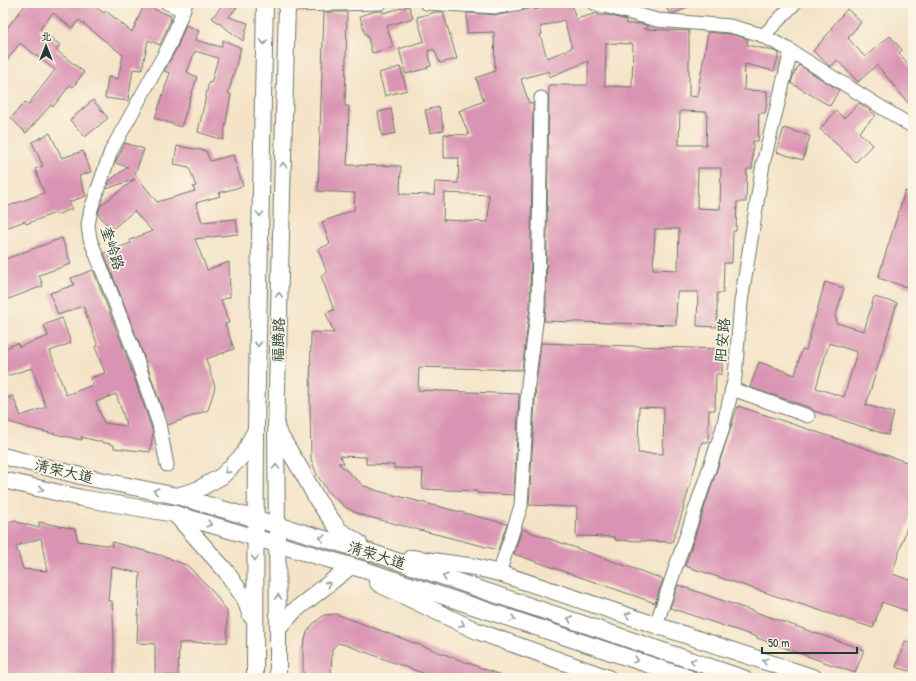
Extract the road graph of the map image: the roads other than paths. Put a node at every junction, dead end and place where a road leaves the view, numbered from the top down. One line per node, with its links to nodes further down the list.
1 (167, 3): 9 (street)
2 (265, 3): 16 (main road, 福腾路, one-way to 16)
3 (380, 3): 8 (street)
4 (426, 3): 5 (street)
5 (520, 3)
6 (594, 3): 10 (street)
7 (795, 3): 10 (street)
8 (287, 4): 17 (main road, 福腾路, one-way to 8)
9 (184, 6): 19 (street, 奎岭路)
10 (763, 36): 11 (street)
11 (791, 51): 13 (street); 14 (street, 阳安路)
12 (541, 98): 30 (street)
13 (913, 127)
14 (732, 389): 15 (street); 31 (street, 阳安路)
15 (808, 416)
16 (256, 428): 21 (main road, one-way to 21); 23 (main road, 福腾路)
17 (276, 429): 24 (main road, 福腾路, one-way to 17); 27 (main road)
18 (3, 456): 21 (main road, 清荣大道, one-way to 18)
19 (167, 465)
20 (3, 480): 22 (main road, 清荣大道, one-way to 22)
21 (177, 496): 23 (main road, 清荣大道)
22 (175, 514): 25 (main road, 清荣大道, one-way to 25); 32 (main road)
23 (256, 519): 24 (main road, 清荣大道); 25 (main road, 福腾路)
24 (277, 525): 26 (main road, 福腾路); 27 (main road, 清荣大道, one-way to 24)
25 (255, 538): 26 (main road, 清荣大道); 32 (main road, 福腾路, one-way to 32)
26 (277, 545): 28 (main road, 清荣大道); 33 (main road, 福腾路, one-way to 26)
27 (373, 553): 30 (main road); 38 (main road, 清荣大道, one-way to 27)
28 (351, 566): 29 (main road, 清荣大道); 33 (main road, one-way to 28)
29 (368, 571): 36 (main road, one-way to 36); 37 (main road, 清荣大道, one-way to 37)
30 (499, 573): 31 (main road, one-way to 30)
31 (656, 625): 39 (main road, one-way to 31)
32 (255, 627): 34 (main road, 福腾路)
33 (278, 629): 35 (main road, 福腾路)
34 (255, 678)
35 (278, 678)
36 (608, 678)
37 (689, 678)
38 (743, 678)
39 (815, 678)

